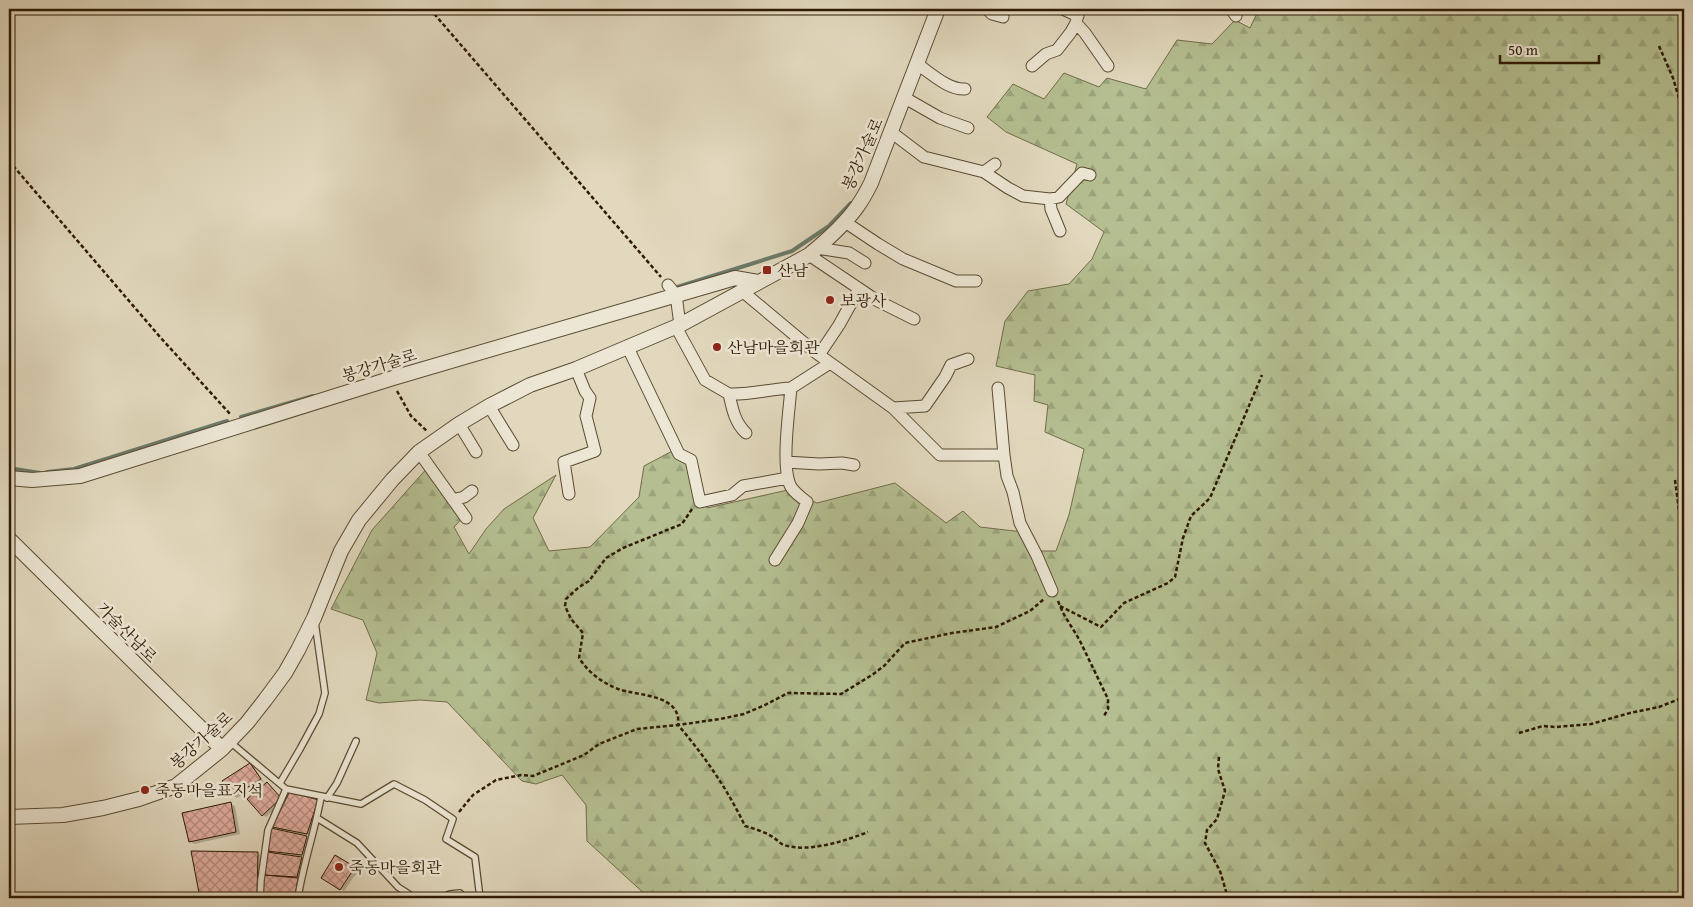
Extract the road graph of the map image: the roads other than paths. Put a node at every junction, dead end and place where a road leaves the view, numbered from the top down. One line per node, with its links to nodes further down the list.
1 (938, 9): 6 (street, 봉강가술로)
2 (987, 9): 4 (street)
3 (1063, 9): 5 (street)
4 (1003, 16)
5 (1078, 16): 7 (street); 8 (street)
6 (917, 64): 9 (street); 10 (street, 봉강가술로)
7 (1032, 66)
8 (1108, 66)
9 (965, 88)
10 (904, 98): 11 (street); 12 (street, 봉강가술로)
11 (968, 128)
12 (891, 132): 14 (street); 17 (street, 봉강가술로)
13 (995, 164): 14 (street)
14 (984, 172): 16 (street)
15 (1090, 175): 16 (street)
16 (1050, 199): 18 (street)
17 (845, 222): 19 (street, 봉강가술로); 21 (street)
18 (1060, 231)
19 (813, 252): 20 (street); 22 (street, 봉강가술로); 23 (street)
20 (865, 263)
21 (976, 281)
22 (758, 282): 24 (street, 봉강가술로); 25 (street, 봉강가술로)
23 (859, 289): 26 (street); 29 (street)
24 (672, 290): 27 (street); 46 (street, 봉강가술로)
25 (742, 291): 27 (street, 봉강가술로); 29 (street)
26 (914, 319)
27 (678, 326): 28 (street, 봉강가술로); 35 (street)
28 (628, 348): 32 (street, 봉강가술로); 47 (street)
29 (819, 355): 31 (street)
30 (968, 359): 37 (street)
31 (830, 363): 33 (street); 37 (street)
32 (576, 369): 36 (street, 봉강가술로); 49 (street)
33 (791, 388): 35 (street); 44 (street)
34 (998, 388): 43 (street)
35 (729, 394): 39 (street)
36 (489, 406): 38 (street, 봉강가술로); 40 (street)
37 (893, 408): 43 (street)
38 (459, 424): 41 (street, 봉강가술로); 42 (street)
39 (746, 432)
40 (513, 446)
41 (419, 452): 50 (street); 55 (street, 봉강가술로)
42 (476, 452)
43 (1004, 455): 54 (street)
44 (786, 462): 45 (street); 47 (street)
45 (854, 465)
46 (9, 478)
47 (788, 480): 53 (street)
48 (472, 491): 50 (street)
49 (569, 494)
50 (453, 500): 51 (street)
51 (466, 518)
52 (9, 539): 57 (street, 가술산남로)
53 (775, 560)
54 (1052, 591)
55 (314, 618): 57 (street, 봉강가술로); 58 (lane)
56 (356, 741): 60 (lane)
57 (225, 745): 58 (lane); 61 (street, 봉강가술로)
58 (280, 783): 59 (lane)
59 (286, 789): 60 (lane); 63 (lane)
60 (324, 797): 62 (lane); 68 (lane)
61 (9, 817)
62 (317, 818): 64 (lane); 65 (lane)
63 (260, 898)
64 (298, 898)
65 (415, 898)
66 (441, 898): 67 (lane)
67 (465, 898)
68 (480, 898)

